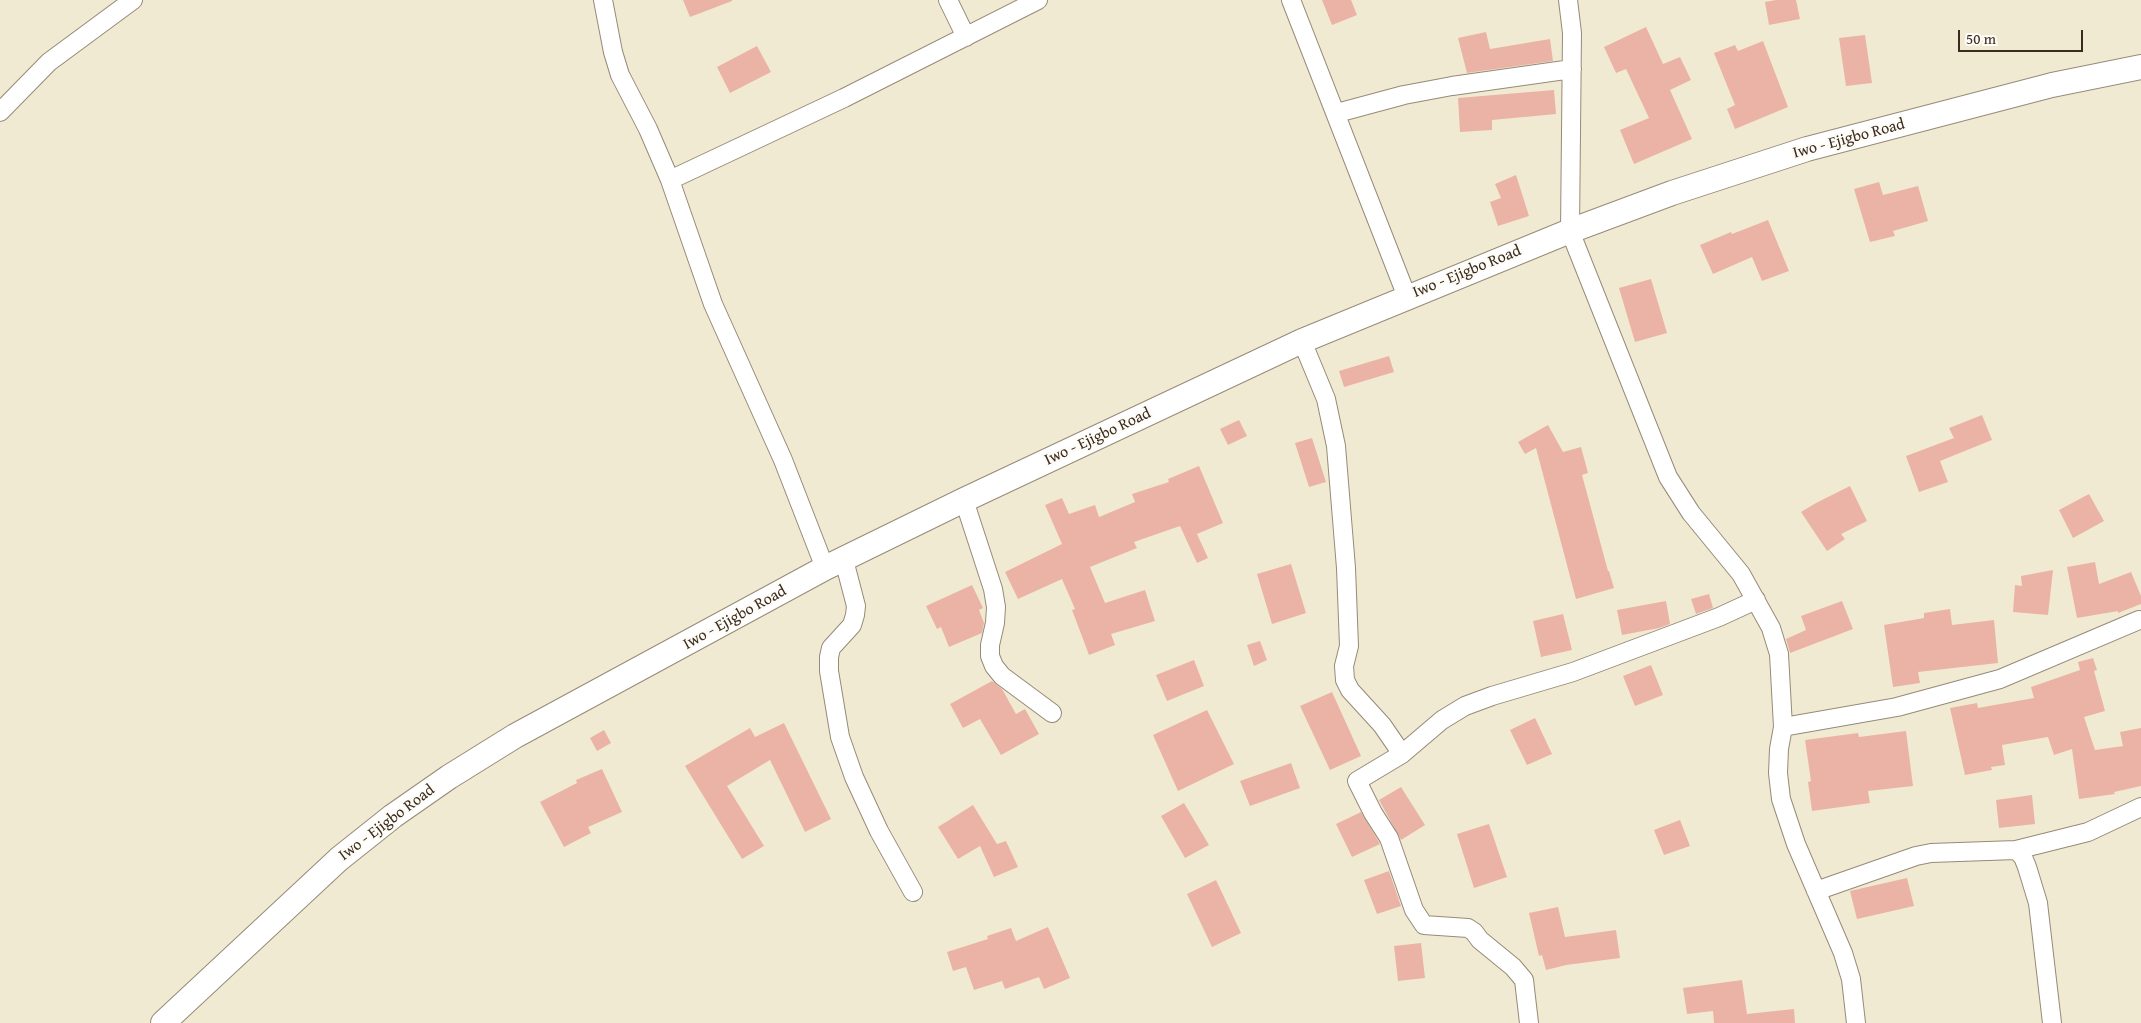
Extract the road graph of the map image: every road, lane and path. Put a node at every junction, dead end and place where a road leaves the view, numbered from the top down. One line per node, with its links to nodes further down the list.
1 (133, 0): 10 (street)
2 (948, 0): 7 (street)
3 (1038, 0): 7 (street)
4 (1291, 0): 11 (street)
5 (1568, 0): 9 (street)
6 (605, 1): 12 (street)
7 (966, 38): 12 (street)
8 (2141, 67): 13 (main road, Iwo - Ejigbo Road)
9 (1572, 69): 11 (street); 13 (street)
10 (0, 112)
11 (1337, 112): 14 (street)
12 (670, 180): 17 (street)
13 (1570, 231): 14 (main road, Iwo - Ejigbo Road); 18 (street)
14 (1407, 297): 15 (main road, Iwo - Ejigbo Road)
15 (1302, 341): 16 (main road, Iwo - Ejigbo Road); 22 (street)
16 (964, 500): 17 (main road, Iwo - Ejigbo Road); 20 (street)
17 (834, 564): 26 (street); 27 (main road, Iwo - Ejigbo Road)
18 (1756, 600): 21 (street); 22 (street)
19 (2139, 620): 21 (street)
20 (1052, 713)
21 (1783, 728): 25 (street)
22 (1402, 754): 28 (street)
23 (2141, 807): 24 (street)
24 (2016, 850): 25 (street); 30 (street)
25 (1816, 891): 29 (street)
26 (913, 892)
27 (163, 1023)
28 (1529, 1023)
29 (1856, 1023)
30 (2052, 1023)

